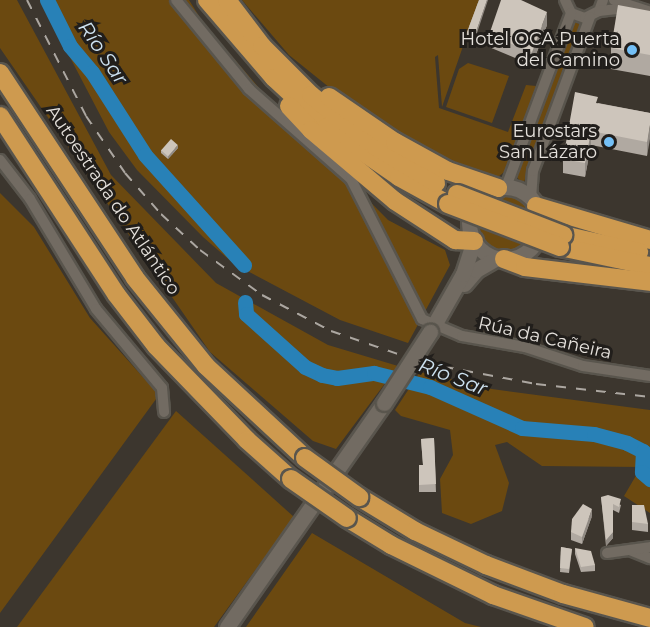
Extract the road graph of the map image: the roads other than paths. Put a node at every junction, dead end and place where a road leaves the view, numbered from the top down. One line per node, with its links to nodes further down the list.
1 (176, 0): 26 (street)
2 (207, 0): 12 (highway)
3 (227, 0): 10 (highway)
4 (565, 0): 9 (street)
5 (614, 0): 6 (street)
6 (631, 8): 7 (street); 8 (street)
7 (597, 9): 9 (street); 17 (street)
8 (650, 12)
9 (571, 13): 15 (street)
10 (262, 46): 15 (highway); 16 (highway)
11 (0, 73): 33 (highway, Autoestrada do Atlántico, bridge)
12 (274, 78): 16 (highway); 19 (highway)
13 (0, 116): 35 (highway, bridge)
14 (0, 160): 28 (street)
15 (502, 187): 17 (street); 19 (street)
16 (453, 199): 20 (highway, bridge)
17 (534, 203): 18 (highway); 22 (street)
18 (650, 240)
19 (474, 241): 22 (street); 25 (street)
20 (562, 241): 21 (highway); 23 (highway)
21 (650, 254)
22 (500, 259): 24 (highway); 25 (street)
23 (650, 266)
24 (650, 282)
25 (450, 300): 26 (street)
26 (432, 329): 27 (street, Rúa da Cañeira); 34 (street, bridge)
27 (650, 376)
28 (164, 412)
29 (650, 546): 30 (street)
30 (630, 550): 31 (street); 32 (street)
31 (607, 553)
32 (650, 558)
33 (649, 618)
34 (227, 627)
35 (585, 627)

